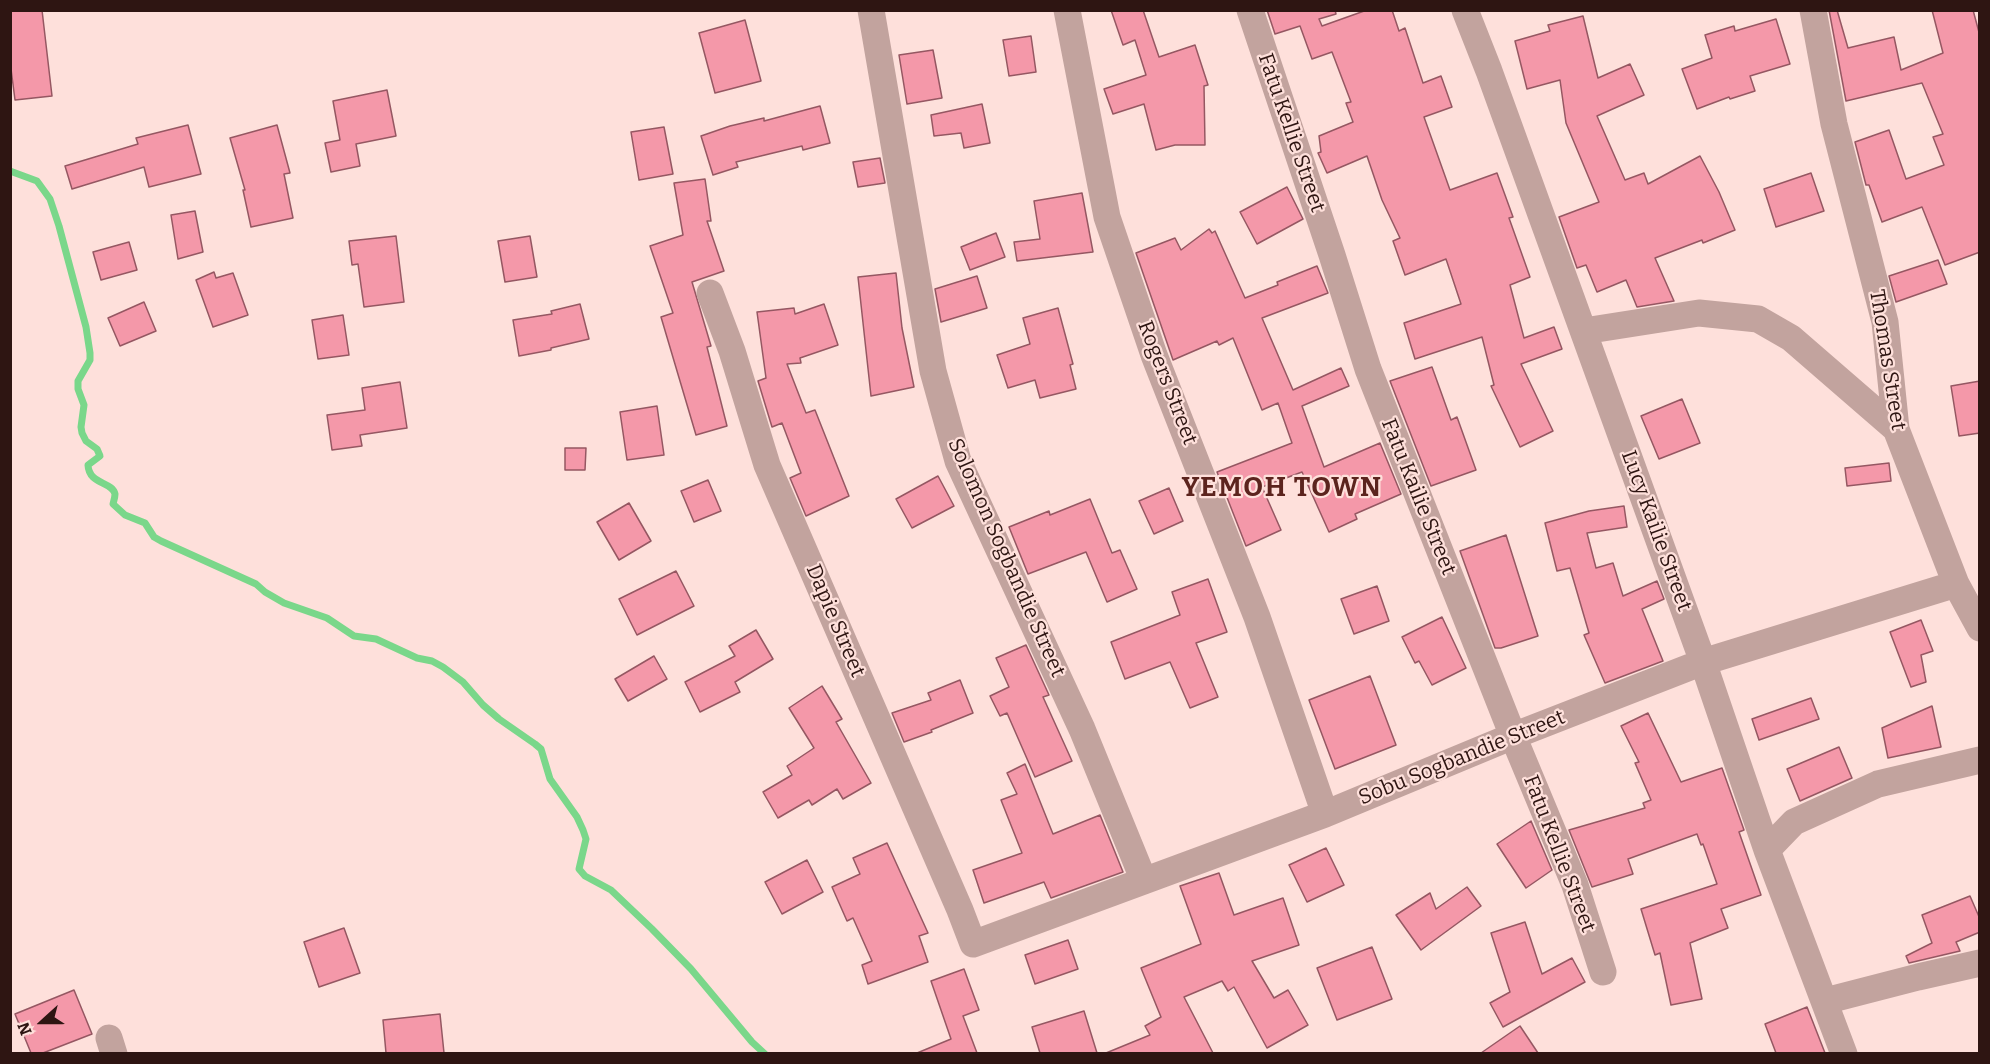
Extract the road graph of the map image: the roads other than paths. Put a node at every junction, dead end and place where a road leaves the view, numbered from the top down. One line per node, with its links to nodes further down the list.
1 (871, 10): 17 (street, Solomon Sogbandie Street)
2 (1067, 10): 15 (street, Rogers Street)
3 (1250, 10): 6 (street, Fatu Kellie Street)
4 (1465, 10): 8 (street, Lucy Kailie Street)
5 (1813, 10): 9 (street, Thomas Street)
6 (1332, 255): 13 (street, Fatu Kailie Street)
7 (710, 293): 18 (street, Dapie Street)
8 (1584, 331): 9 (street); 12 (street, Lucy Kailie Street)
9 (1896, 429): 10 (street, Thomas Street)
10 (1956, 584): 11 (street, Thomas Street); 12 (street, Sobu Sogbandie Street)
11 (1980, 628)
12 (1703, 662): 13 (street, Sobu Sogbandie Street); 16 (street, Lucy Kailie Street)
13 (1513, 736): 15 (street, Sobu Sogbandie Street); 20 (street, Fatu Kellie Street)
14 (1980, 760): 16 (street)
15 (1325, 813): 17 (street, Sobu Sogbandie Street)
16 (1767, 850): 21 (street, Lucy Kailie Street)
17 (1144, 881): 18 (street, Sobu Sogbandie Street)
18 (973, 944)
19 (1980, 963): 21 (street)
20 (1603, 972)
21 (1825, 1001): 22 (street, Lucy Kailie Street)
22 (1844, 1053)

